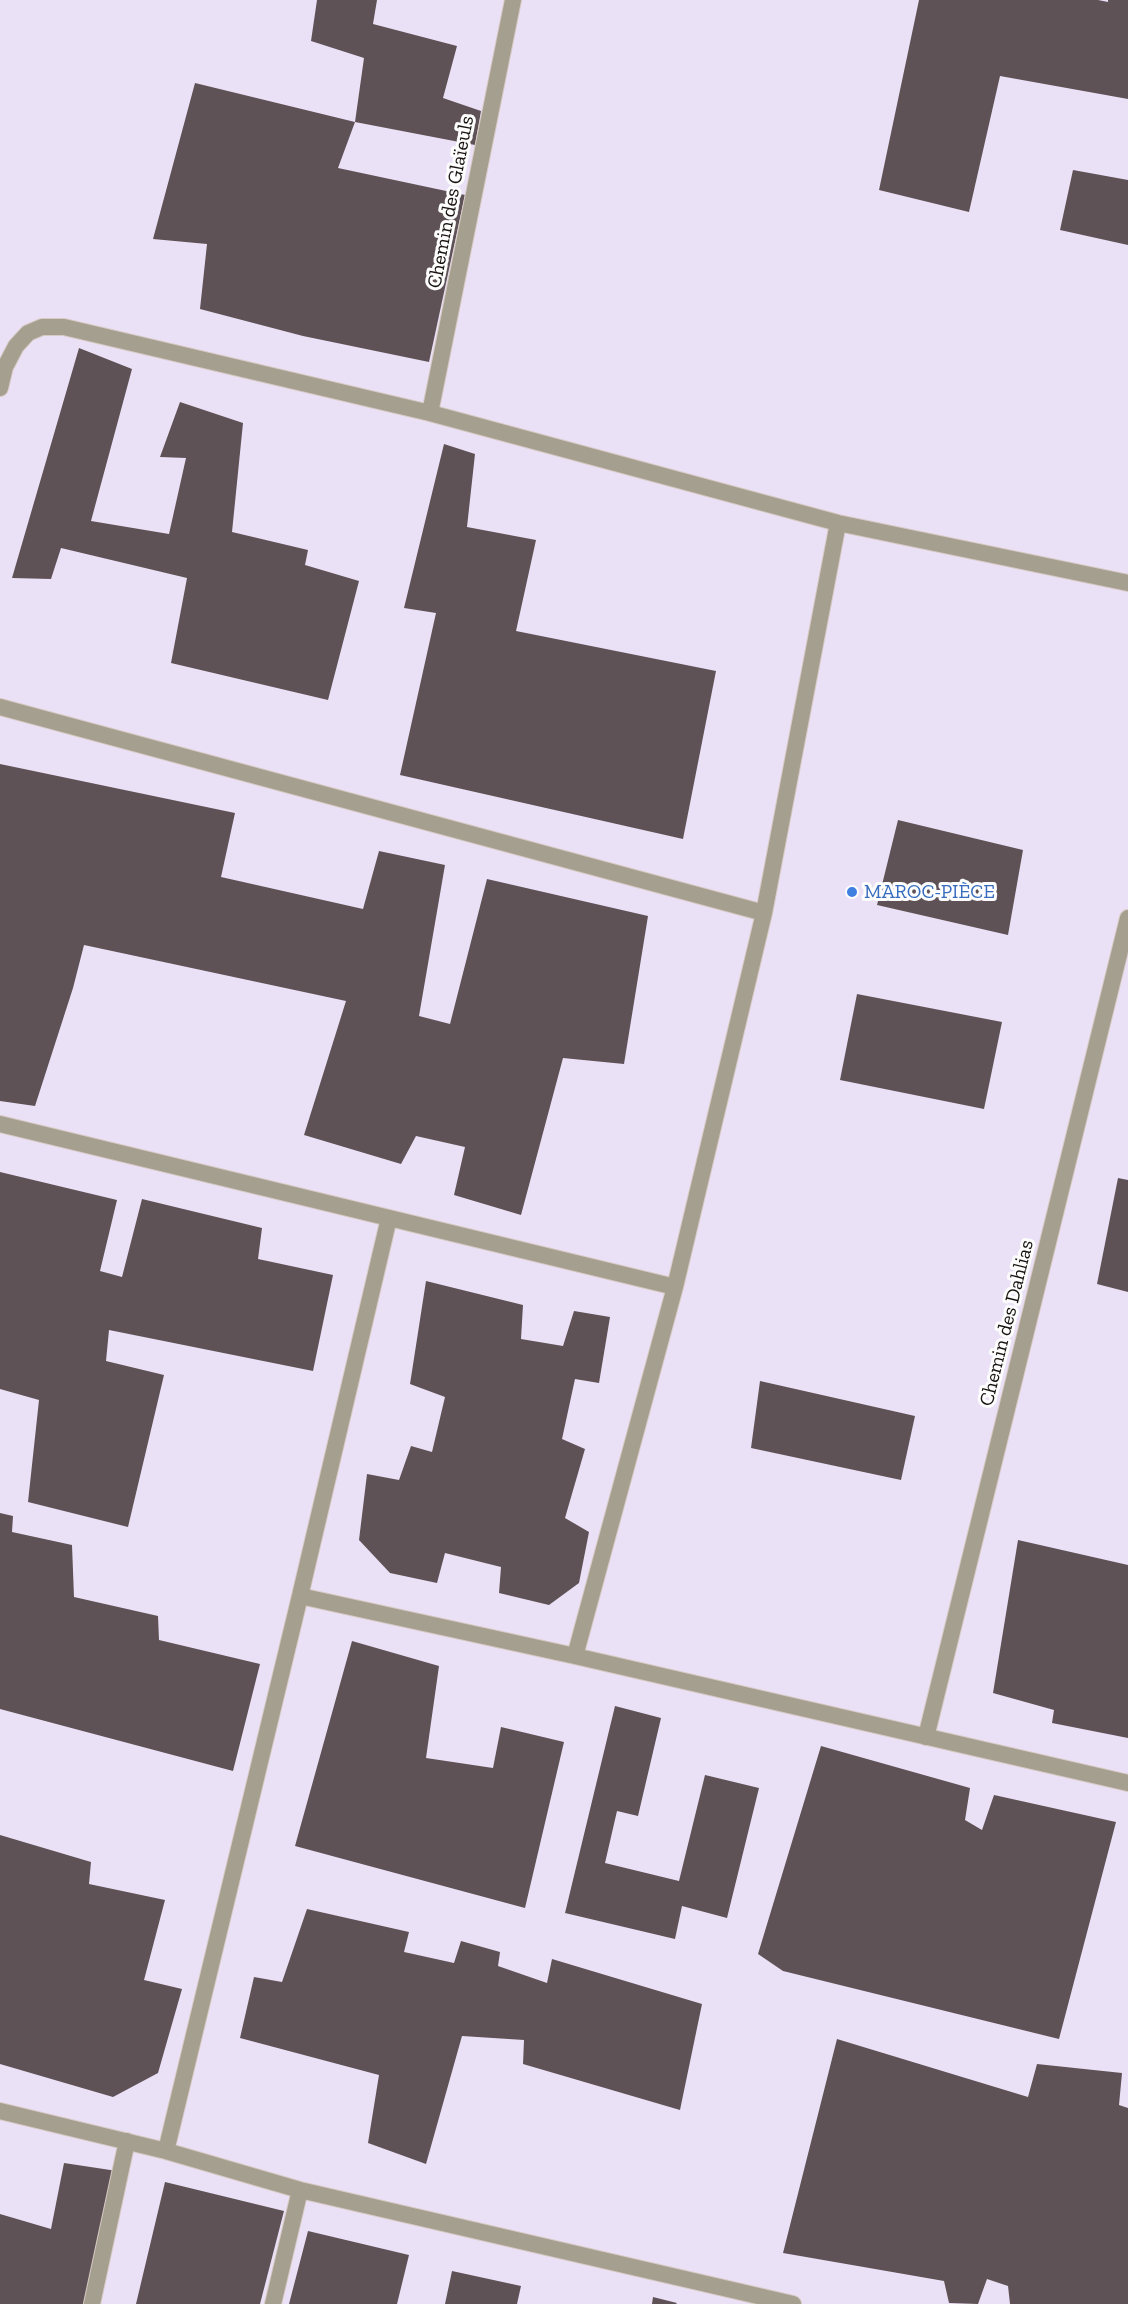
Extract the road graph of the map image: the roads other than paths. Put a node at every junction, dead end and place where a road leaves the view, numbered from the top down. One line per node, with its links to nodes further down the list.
1 (513, 0): 3 (lane, Chemin des Glaïeuls)
2 (0, 388): 3 (lane)
3 (430, 413): 4 (lane)
4 (838, 524): 5 (lane); 7 (lane)
5 (1128, 583)
6 (0, 707): 7 (lane)
7 (764, 913): 11 (lane)
8 (1128, 918): 14 (lane, Chemin des Dahlias)
9 (0, 1124): 10 (lane)
10 (389, 1218): 11 (lane); 12 (lane)
11 (675, 1287): 13 (lane)
12 (300, 1596): 13 (lane); 18 (lane)
13 (575, 1656): 14 (lane)
14 (926, 1737): 15 (lane)
15 (1128, 1783)
16 (0, 2111): 17 (lane)
17 (127, 2141): 18 (lane); 20 (lane)
18 (166, 2151): 19 (lane)
19 (300, 2190): 21 (lane); 22 (lane)
20 (92, 2304)
21 (273, 2304)
22 (793, 2304)

